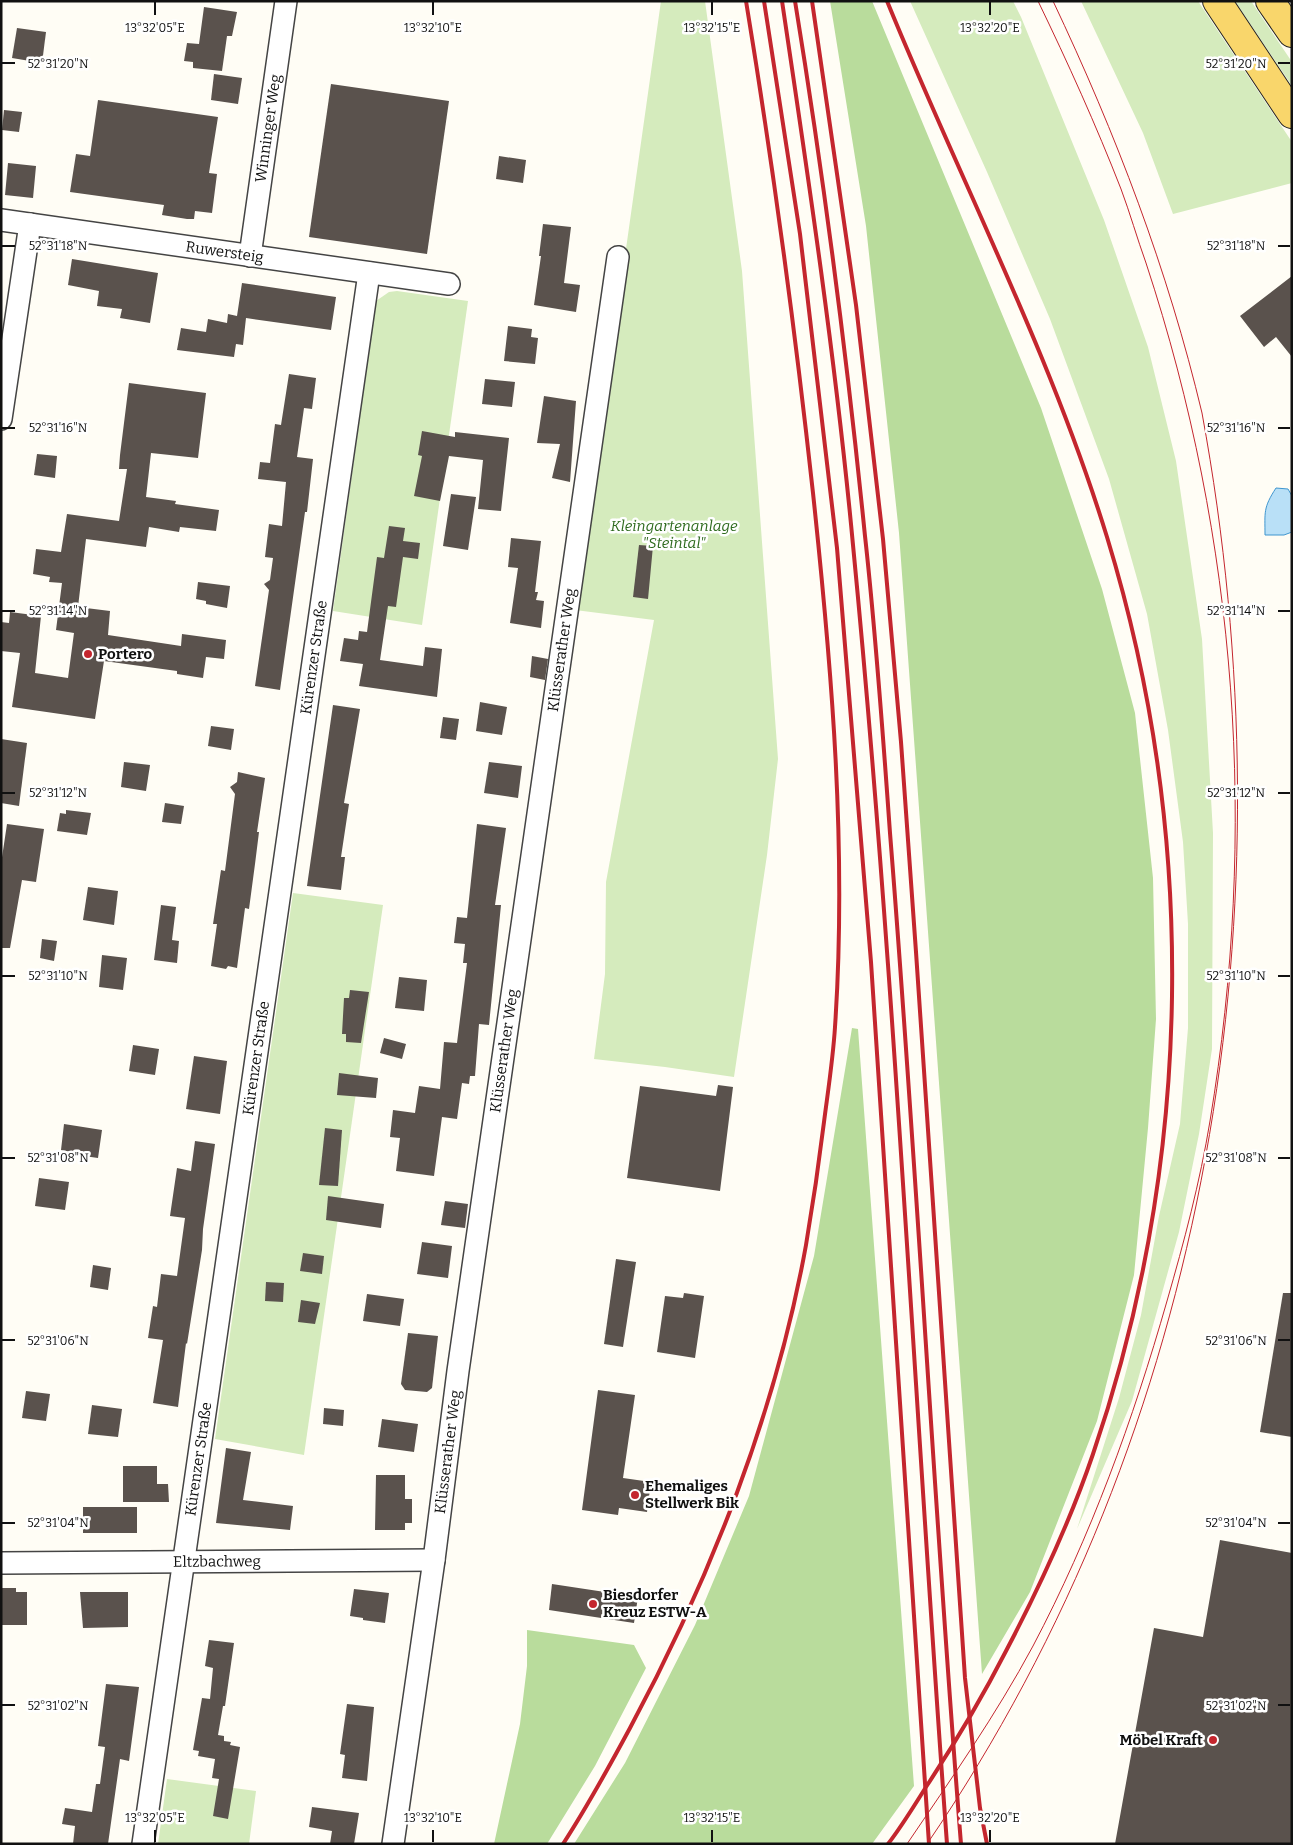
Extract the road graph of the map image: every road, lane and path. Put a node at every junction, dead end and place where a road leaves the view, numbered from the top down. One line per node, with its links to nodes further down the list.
1 (286, 1): 8 (street, Winninger Weg)
2 (1217, 1): 5 (main road)
3 (1270, 1): 4 (main road)
4 (1292, 34)
5 (1292, 114)
6 (1, 220): 7 (street, Ruwersteig)
7 (30, 224): 8 (street, Ruwersteig); 12 (street)
8 (250, 256): 10 (street, Ruwersteig)
9 (618, 257): 13 (street, Klüsserather Weg)
10 (369, 273): 11 (street, Ruwersteig); 14 (street, Kürenzer Straße)
11 (449, 284)
12 (1, 419)
13 (434, 1560): 14 (street, Eltzbachweg); 17 (street, Klüsserather Weg)
14 (183, 1562): 15 (street, Eltzbachweg); 16 (street, Kürenzer Straße)
15 (1, 1563)
16 (143, 1844)
17 (393, 1844)

